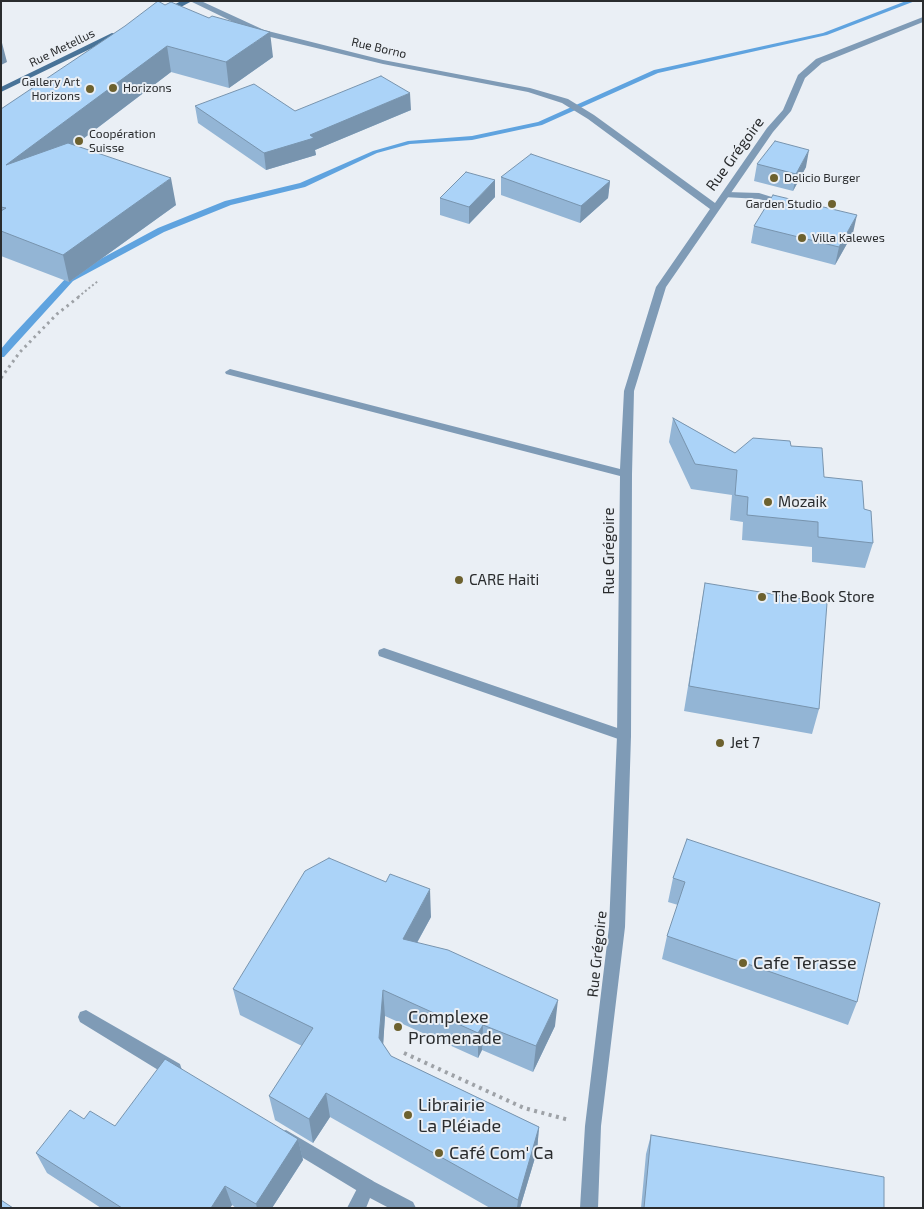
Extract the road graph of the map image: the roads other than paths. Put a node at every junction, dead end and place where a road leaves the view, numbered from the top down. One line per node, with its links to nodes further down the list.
1 (188, 1): 3 (street)
2 (194, 1): 9 (street, Rue Borno)
3 (152, 18)
4 (923, 19): 7 (street, Rue Grégoire)
5 (125, 31): 6 (street, Rue Metellus)
6 (1, 90)
7 (727, 195): 8 (street); 9 (street, Rue Grégoire)
8 (792, 205)
9 (715, 208): 11 (street, Rue Grégoire)
10 (230, 372): 11 (street)
11 (626, 474): 13 (street, Rue Grégoire)
12 (384, 653): 13 (street)
13 (624, 736): 20 (street, Rue Grégoire)
14 (86, 1017): 15 (street)
15 (188, 1079)
16 (274, 1130): 17 (street)
17 (367, 1186): 18 (street); 19 (street)
18 (356, 1208)
19 (407, 1208)
20 (589, 1208)

